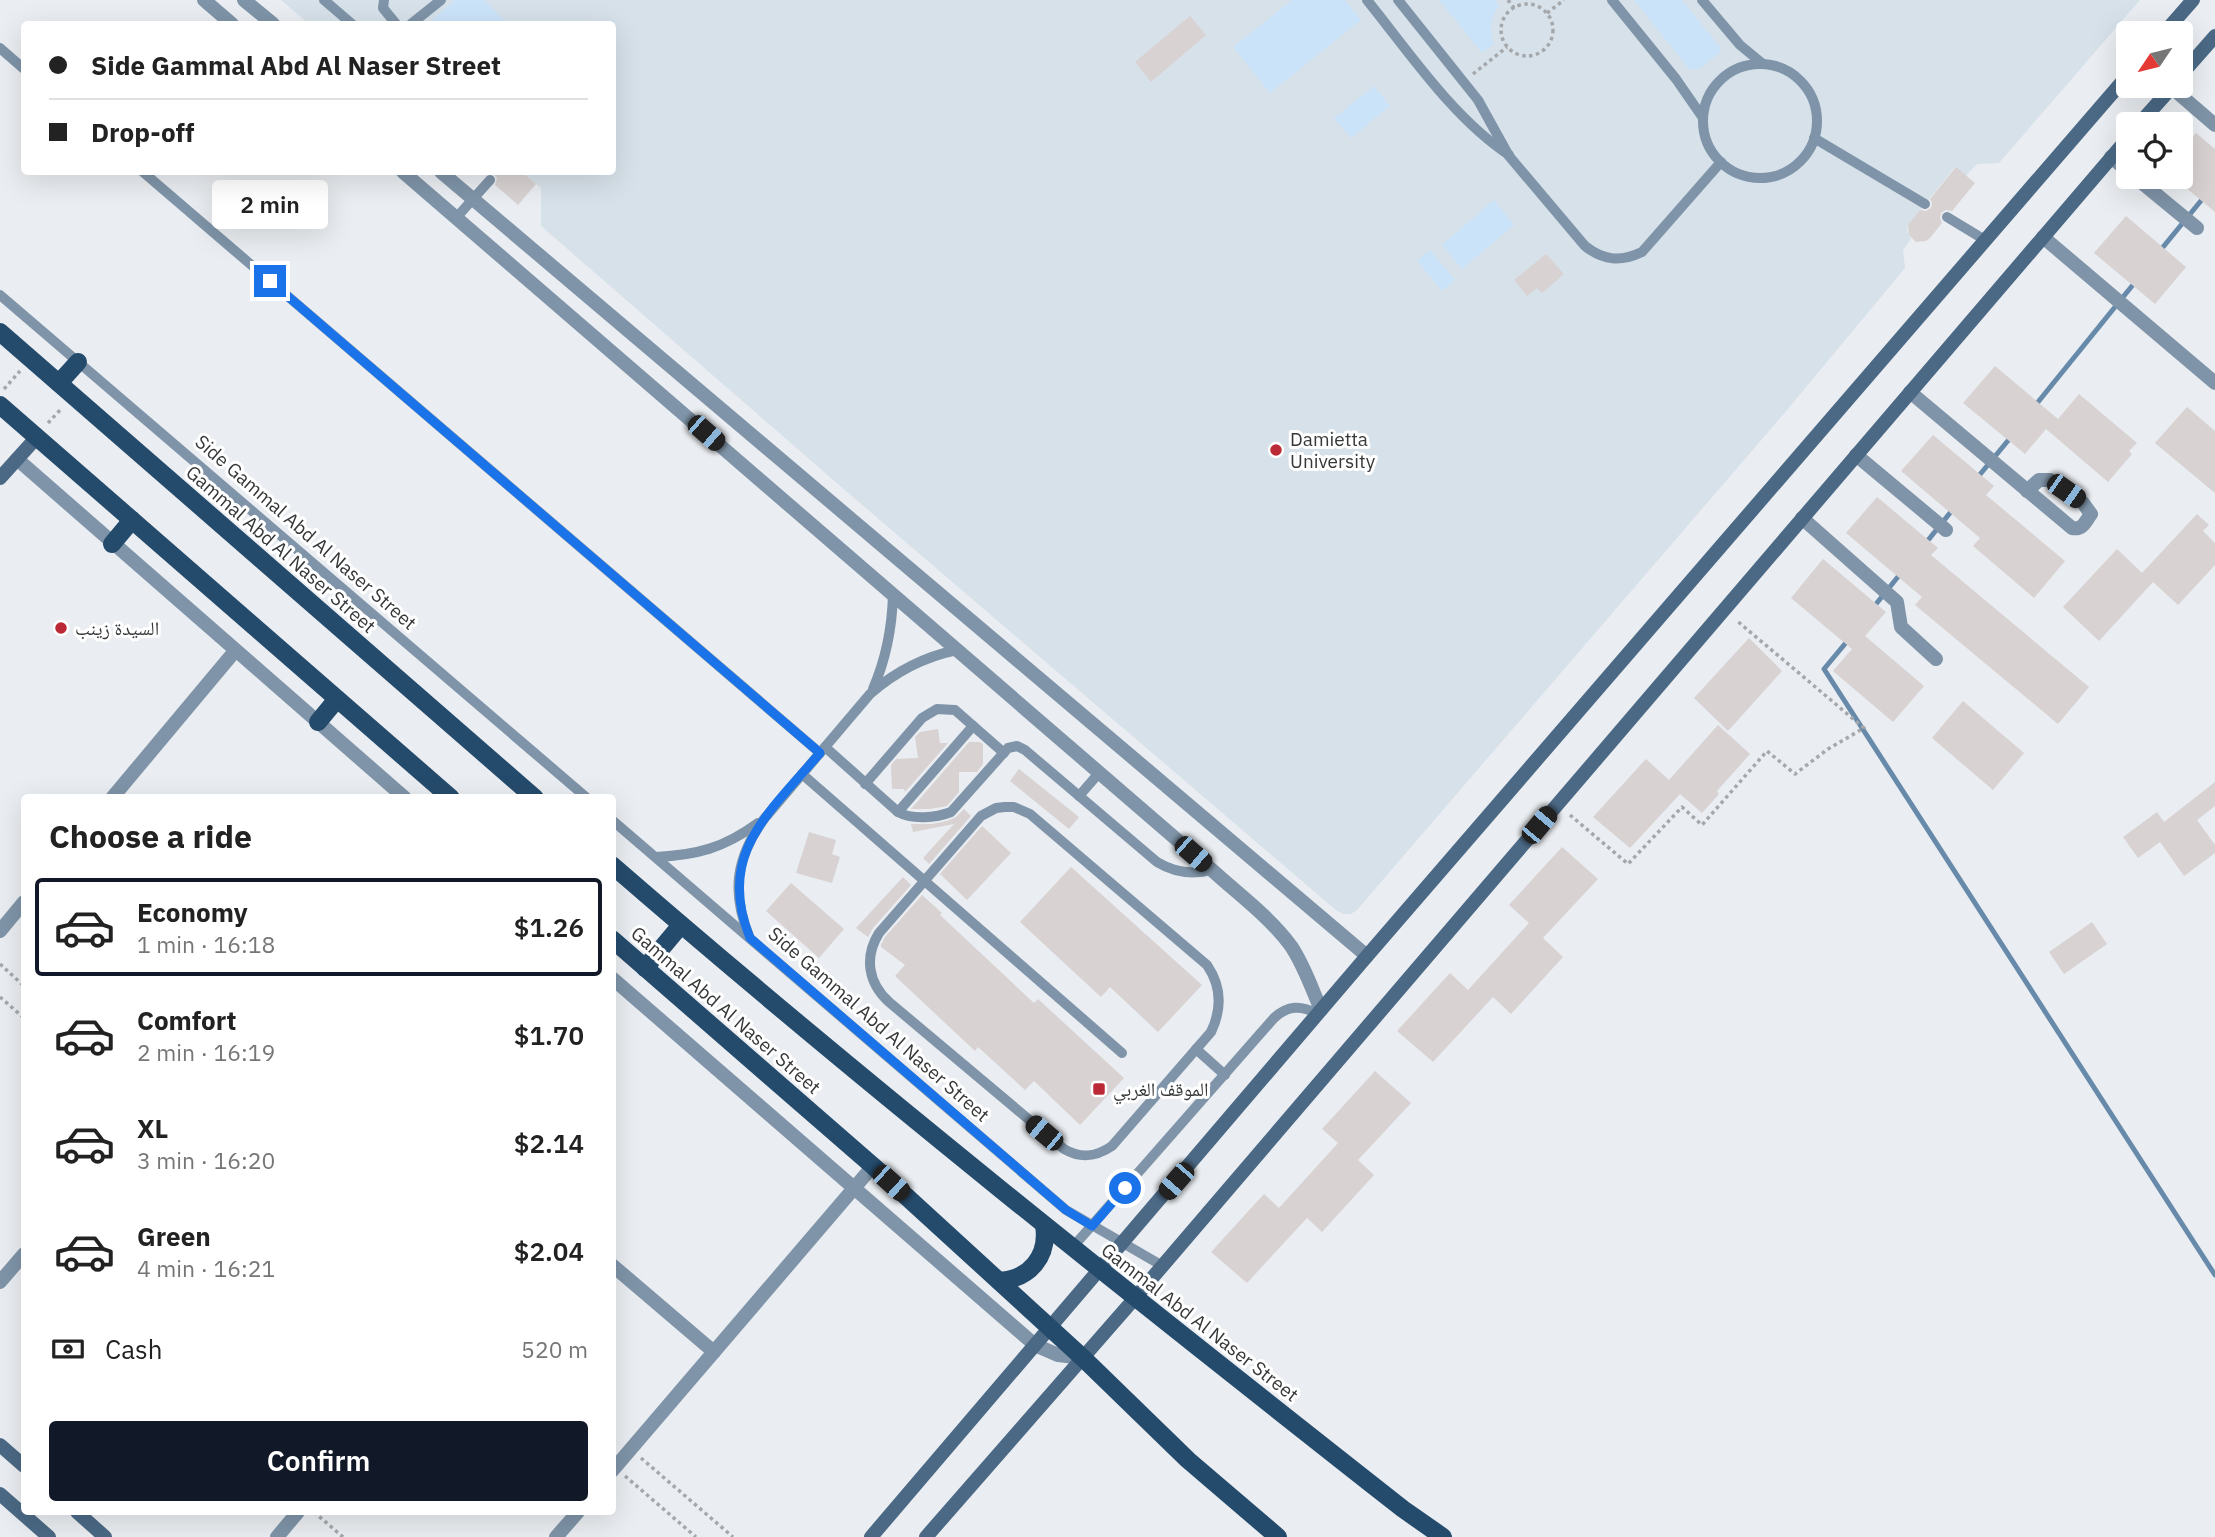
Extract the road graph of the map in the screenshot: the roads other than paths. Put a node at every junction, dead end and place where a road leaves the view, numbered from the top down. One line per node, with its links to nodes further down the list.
1 (204, 0): 13 (street)
2 (244, 0): 14 (street)
3 (324, 0): 12 (lane)
4 (335, 0): 12 (lane)
5 (383, 0): 16 (lane)
6 (440, 0): 17 (lane)
7 (1367, 0): 32 (lane)
8 (1398, 0): 32 (lane)
9 (1612, 0): 28 (lane)
10 (1702, 0): 22 (lane)
11 (2193, 0): 18 (main road)
12 (338, 13): 15 (lane)
13 (228, 21)
14 (268, 21)
15 (348, 21)
16 (394, 21)
17 (415, 21)
18 (2175, 21)
19 (2215, 36): 21 (main road)
20 (0, 48): 23 (lane)
21 (2193, 62)
22 (1763, 64): 28 (lane); 30 (lane)
23 (21, 66)
24 (2116, 89): 47 (main road)
25 (2162, 98): 27 (main road)
26 (2189, 98): 29 (street)
27 (2150, 112)
28 (1703, 118): 35 (lane)
29 (2215, 125)
30 (1814, 138): 35 (lane); 42 (lane)
31 (2116, 152): 33 (main road)
32 (1509, 156): 35 (lane)
33 (2112, 157): 34 (street); 46 (main road)
34 (2116, 160)
35 (1721, 162)
36 (147, 175): 72 (lane)
37 (406, 175): 44 (street)
38 (445, 175): 41 (street)
39 (490, 180): 41 (lane)
40 (2150, 189): 45 (street)
41 (473, 199): 44 (lane); 95 (street)
42 (1925, 204)
43 (1947, 217): 47 (lane)
44 (456, 218): 64 (street)
45 (2197, 228)
46 (2043, 237): 52 (street); 53 (main road)
47 (1985, 240): 95 (main road)
48 (0, 295): 50 (lane, Side Gammal Abd Al Naser Street)
49 (0, 332): 51 (main road, Gammal Abd Al Naser Street)
50 (78, 362): 51 (main road); 81 (lane, Side Gammal Abd Al Naser Street)
51 (59, 383): 80 (main road, Gammal Abd Al Naser Street)
52 (2215, 383)
53 (1910, 392): 56 (main road); 59 (street)
54 (0, 405): 55 (main road)
55 (37, 436): 57 (main road); 61 (main road)
56 (1856, 455): 60 (main road); 62 (street)
57 (17, 458): 58 (main road); 63 (street)
58 (0, 478)
59 (2027, 491)
60 (1802, 518): 67 (street); 109 (main road)
61 (132, 520): 63 (main road); 69 (main road)
62 (1946, 530)
63 (112, 544): 66 (street)
64 (893, 595): 65 (street); 68 (lane)
65 (957, 650): 68 (lane); 74 (street)
66 (235, 651): 70 (street); 77 (street)
67 (1936, 659)
68 (870, 694): 72 (lane)
69 (337, 699): 70 (main road); 79 (main road)
70 (318, 722): 78 (street)
71 (973, 726): 73 (lane); 76 (lane); 83 (lane)
72 (822, 750): 75 (lane); 76 (lane)
73 (1004, 753): 82 (lane); 83 (lane)
74 (1099, 773): 82 (lane); 88 (street)
75 (802, 774): 84 (lane); 89 (lane)
76 (865, 784): 83 (lane)
77 (115, 794)
78 (400, 794)
79 (446, 794)
80 (530, 794)
81 (582, 794)
82 (1079, 796): 88 (lane)
83 (898, 812)
84 (764, 819): 86 (lane); 93 (lane)
85 (616, 823): 86 (lane, Side Gammal Abd Al Naser Street)
86 (656, 857): 93 (lane, Side Gammal Abd Al Naser Street)
87 (616, 868): 91 (main road, Gammal Abd Al Naser Street)
88 (1212, 870): 98 (street)
89 (924, 880): 99 (lane); 99 (lane); 100 (lane)
90 (21, 906): 92 (street)
91 (681, 925): 96 (main road); 104 (main road, Gammal Abd Al Naser Street)
92 (0, 931)
93 (750, 938): 105 (lane, Side Gammal Abd Al Naser Street)
94 (616, 943): 96 (main road, Gammal Abd Al Naser Street)
95 (1367, 956): 98 (main road)
96 (645, 968): 102 (main road, Gammal Abd Al Naser Street)
97 (616, 981): 103 (street)
98 (1319, 1012): 101 (lane); 106 (main road)
99 (1196, 1049): 101 (lane)
100 (1122, 1052)
101 (1225, 1075): 105 (lane)
102 (873, 1166): 103 (street); 112 (main road, Gammal Abd Al Naser Street)
103 (854, 1188): 116 (street); 117 (street)
104 (1044, 1225): 107 (main road, Gammal Abd Al Naser Street); 112 (main road)
105 (1092, 1226): 106 (lane, Side Gammal Abd Al Naser Street); 107 (lane)
106 (1123, 1243): 109 (lane, Side Gammal Abd Al Naser Street); 111 (main road)
107 (1072, 1248): 111 (main road, Gammal Abd Al Naser Street)
108 (21, 1258): 113 (street)
109 (1161, 1265): 114 (main road)
110 (616, 1268): 117 (street)
111 (1099, 1269): 114 (main road, Gammal Abd Al Naser Street); 115 (main road)
112 (999, 1281): 115 (main road, Gammal Abd Al Naser Street)
113 (0, 1282)
114 (1135, 1298): 118 (main road); 135 (main road, Gammal Abd Al Naser Street)
115 (1049, 1328): 116 (main road); 118 (main road, Gammal Abd Al Naser Street)
116 (1035, 1345): 118 (street); 132 (main road)
117 (714, 1352): 121 (street)
118 (1083, 1358): 133 (main road); 134 (main road, Gammal Abd Al Naser Street)
119 (0, 1445): 120 (main road)
120 (21, 1463)
121 (616, 1468)
122 (0, 1494): 123 (main road)
123 (21, 1512)
124 (24, 1515): 128 (main road)
125 (80, 1515): 129 (main road)
126 (295, 1515): 130 (street)
127 (575, 1515): 131 (street)
128 (49, 1537)
129 (105, 1537)
130 (277, 1537)
131 (556, 1537)
132 (871, 1537)
133 (926, 1537)
134 (1278, 1537)
135 (1443, 1537)

